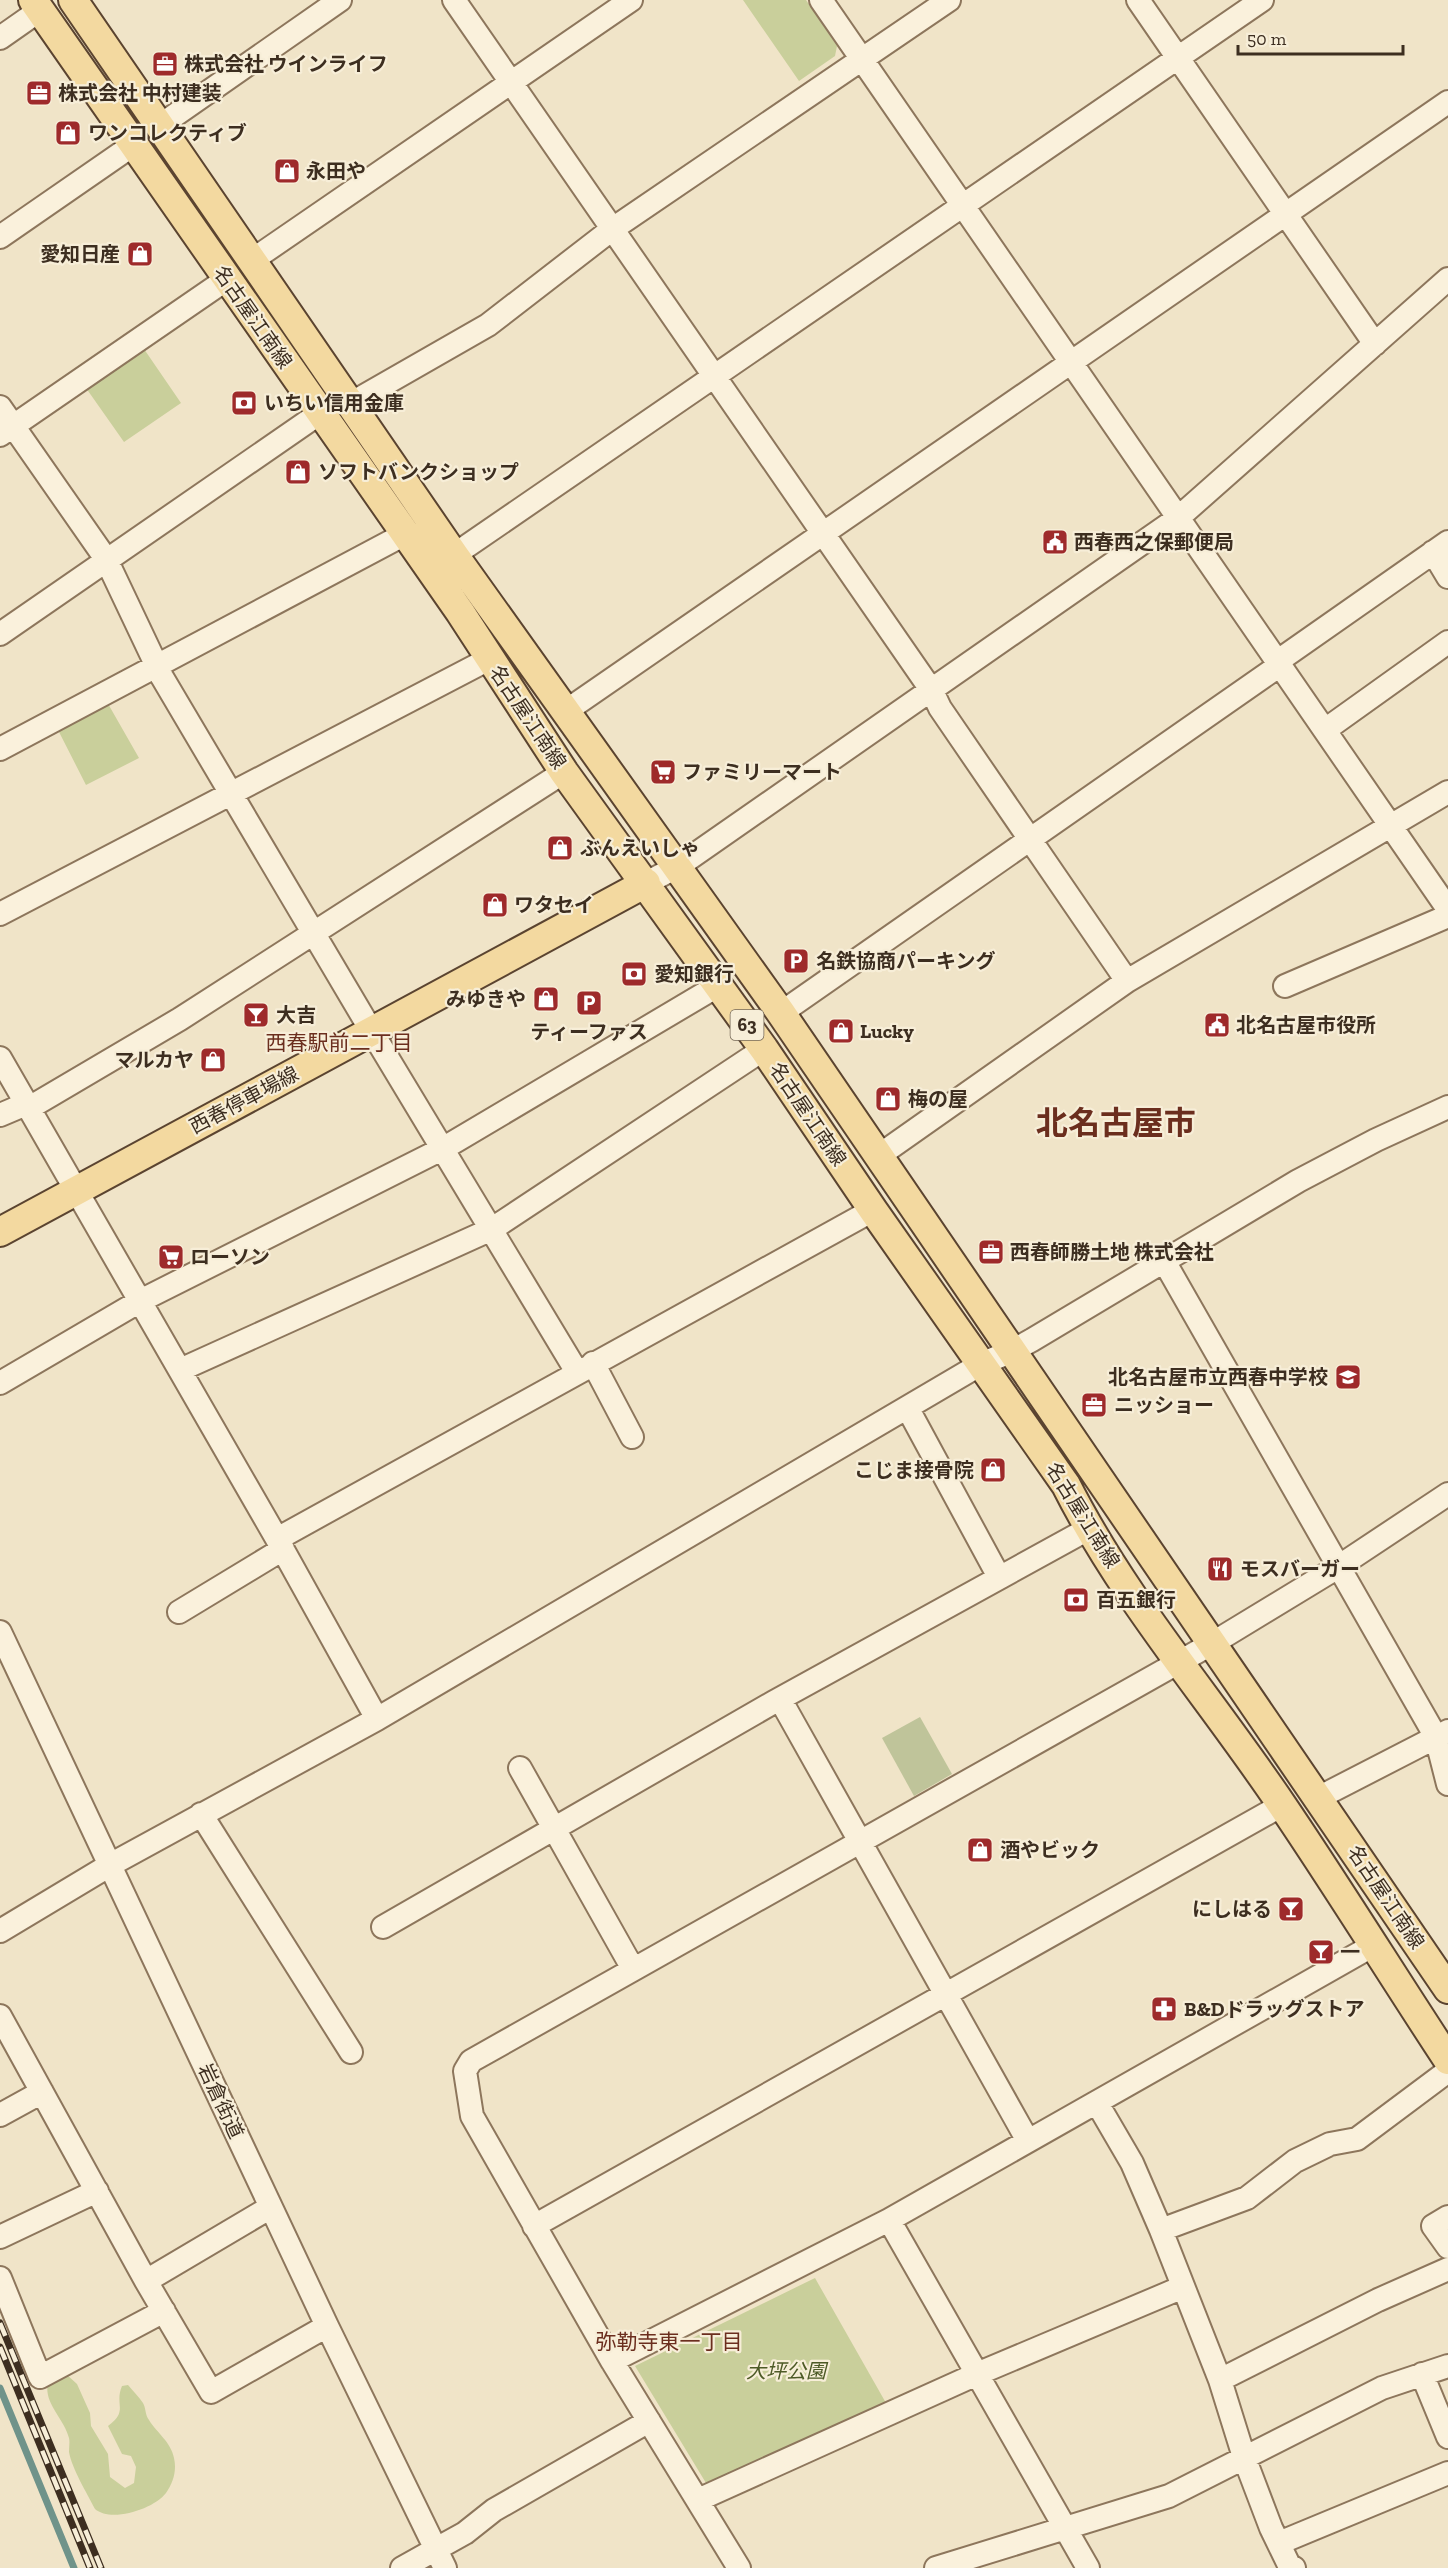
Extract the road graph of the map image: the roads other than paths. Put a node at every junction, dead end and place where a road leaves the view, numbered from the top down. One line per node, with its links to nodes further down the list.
1 (73, 0): 15 (main road, 名古屋江南線 / 63)
2 (340, 0): 15 (street)
3 (454, 0): 13 (street)
4 (631, 0): 13 (street)
5 (821, 0): 12 (street)
6 (949, 0): 12 (street)
7 (1138, 0): 11 (street)
8 (1262, 0): 11 (street)
9 (36, 5): 10 (street); 16 (main road, 名古屋江南線 / 63)
10 (0, 38)
11 (1178, 58): 17 (street); 18 (street)
12 (863, 59): 17 (street); 19 (street)
13 (510, 83): 19 (street); 21 (street)
14 (1448, 102): 18 (street)
15 (158, 126): 21 (main road, 名古屋江南線 / 63)
16 (134, 145): 20 (street); 22 (main road, 名古屋江南線 / 63)
17 (964, 206): 25 (street); 26 (street)
18 (1285, 213): 24 (street); 25 (street)
19 (611, 230): 26 (street); 27 (street)
20 (0, 237)
21 (251, 261): 27 (main road, 名古屋江南線 / 63)
22 (227, 279): 29 (main road, 名古屋江南線 / 63); 30 (street)
23 (1448, 279): 24 (street)
24 (1374, 344): 31 (street)
25 (1071, 362): 31 (street); 32 (street)
26 (715, 378): 32 (street); 35 (street)
27 (350, 404): 35 (main road, 名古屋江南線 / 63)
28 (0, 407): 30 (street)
29 (320, 413): 33 (main road, 名古屋江南線 / 63); 36 (street)
30 (7, 430): 36 (street)
31 (1179, 518): 41 (street); 43 (street)
32 (823, 533): 43 (street); 44 (street)
33 (405, 534): 40 (main road, 名古屋江南線 / 63); 42 (street)
34 (1440, 547): 37 (street); 41 (street)
35 (454, 555): 44 (main road, 名古屋江南線 / 63)
36 (106, 559): 38 (street); 42 (street)
37 (1448, 577)
38 (0, 634)
39 (1448, 642): 45 (street)
40 (489, 659): 47 (main road, 名古屋江南線 / 63); 49 (street)
41 (1279, 663): 45 (street); 51 (street)
42 (158, 666): 46 (street); 49 (street)
43 (932, 691): 51 (street); 52 (street)
44 (566, 711): 52 (main road, 名古屋江南線 / 63)
45 (1325, 730): 50 (street)
46 (0, 749)
47 (564, 772): 53 (main road, 名古屋江南線 / 63); 57 (street)
48 (1448, 792): 50 (street)
49 (231, 793): 55 (street); 57 (street)
50 (1390, 825): 54 (street); 58 (street)
51 (1029, 840): 58 (street); 61 (street)
52 (677, 867): 53 (street); 61 (main road, 名古屋江南線 / 63)
53 (646, 883): 59 (main road, 名古屋江南線 / 63); 62 (main road, 西春停車場線)
54 (1448, 909)
55 (0, 914)
56 (1448, 916): 60 (street)
57 (314, 933): 62 (street); 65 (street)
58 (1127, 981): 69 (street)
59 (719, 986): 63 (main road, 名古屋江南線 / 63); 68 (street)
60 (1285, 986)
61 (781, 1013): 69 (main road, 名古屋江南線 / 63)
62 (372, 1032): 68 (street); 70 (main road, 西春停車場線)
63 (764, 1049): 71 (main road, 名古屋江南線 / 63); 72 (street)
64 (0, 1058): 65 (street)
65 (27, 1106): 67 (street); 70 (street)
66 (1448, 1107): 74 (street)
67 (0, 1115)
68 (444, 1148): 72 (street); 75 (street)
69 (877, 1157): 76 (main road, 名古屋江南線 / 63)
70 (76, 1190): 73 (main road, 西春停車場線); 75 (street)
71 (873, 1209): 77 (main road, 名古屋江南線 / 63); 78 (street)
72 (492, 1229): 78 (street); 79 (street)
73 (0, 1232)
74 (1164, 1261): 76 (street); 86 (street)
75 (140, 1301): 79 (street); 80 (street)
76 (1011, 1352): 77 (street); 90 (main road, 名古屋江南線 / 63)
77 (981, 1364): 81 (street); 84 (main road, 名古屋江南線 / 63)
78 (585, 1367): 82 (street); 85 (street)
79 (180, 1370): 85 (street)
80 (0, 1383)
81 (908, 1409): 87 (street); 93 (street)
82 (632, 1437)
83 (1448, 1494): 86 (street)
84 (1088, 1528): 87 (street); 91 (main road, 名古屋江南線 / 63)
85 (280, 1544): 88 (street); 93 (street)
86 (1338, 1567): 90 (street); 94 (street)
87 (999, 1577): 92 (street)
88 (179, 1612)
89 (0, 1632): 102 (street, 岩倉街道)
90 (1213, 1642): 91 (street); 97 (main road, 名古屋江南線 / 63)
91 (1179, 1662): 98 (main road, 名古屋江南線 / 63); 101 (street)
92 (780, 1699): 100 (street); 101 (street)
93 (377, 1719): 99 (street)
94 (1442, 1734): 96 (street); 97 (street)
95 (520, 1768): 100 (street)
96 (1448, 1784)
97 (1318, 1798): 107 (main road, 名古屋江南線 / 63)
98 (1282, 1805): 105 (main road, 名古屋江南線 / 63); 108 (street)
99 (201, 1814): 102 (street); 110 (street)
100 (554, 1828): 103 (street); 106 (street)
101 (861, 1841): 106 (street); 108 (street)
102 (110, 1865): 104 (street); 118 (street, 岩倉街道)
103 (382, 1927)
104 (0, 1931)
105 (1372, 1946): 111 (main road, 名古屋江南線 / 63); 114 (street)
106 (633, 1969): 121 (street)
107 (1448, 1989)
108 (945, 1995): 116 (street); 121 (street)
109 (0, 2016): 113 (street)
110 (351, 2052)
111 (1448, 2060)
112 (1448, 2071): 122 (street)
113 (42, 2092): 115 (street); 117 (street)
114 (1097, 2103): 116 (street); 122 (street)
115 (0, 2115)
116 (1028, 2141): 120 (street)
117 (97, 2191): 123 (street); 127 (street)
118 (271, 2207): 127 (street); 130 (street, 岩倉街道)
119 (1448, 2217): 124 (street)
120 (889, 2220): 131 (street); 133 (street)
121 (534, 2226): 131 (street)
122 (1161, 2230): 128 (street)
123 (0, 2237)
124 (1448, 2247)
125 (1448, 2269): 135 (street)
126 (0, 2278): 129 (street)
127 (146, 2281): 129 (street)
128 (1183, 2288): 133 (street); 135 (street)
129 (164, 2311): 130 (street)
130 (327, 2326): 143 (street, 岩倉街道)
131 (612, 2361): 136 (street)
132 (1448, 2366): 134 (street)
133 (977, 2374): 140 (street); 141 (street)
134 (1422, 2374): 137 (street); 138 (street)
135 (1220, 2380): 138 (street)
136 (649, 2421): 140 (street); 143 (street)
137 (1448, 2437)
138 (1244, 2457): 141 (street); 142 (street)
139 (1448, 2473): 142 (street)
140 (698, 2500): 145 (street)
141 (1065, 2528): 146 (street); 147 (street)
142 (1279, 2543): 148 (street)
143 (440, 2558): 144 (street)
144 (402, 2568)
145 (739, 2568)
146 (936, 2568)
147 (1088, 2568)
148 (1294, 2568)

